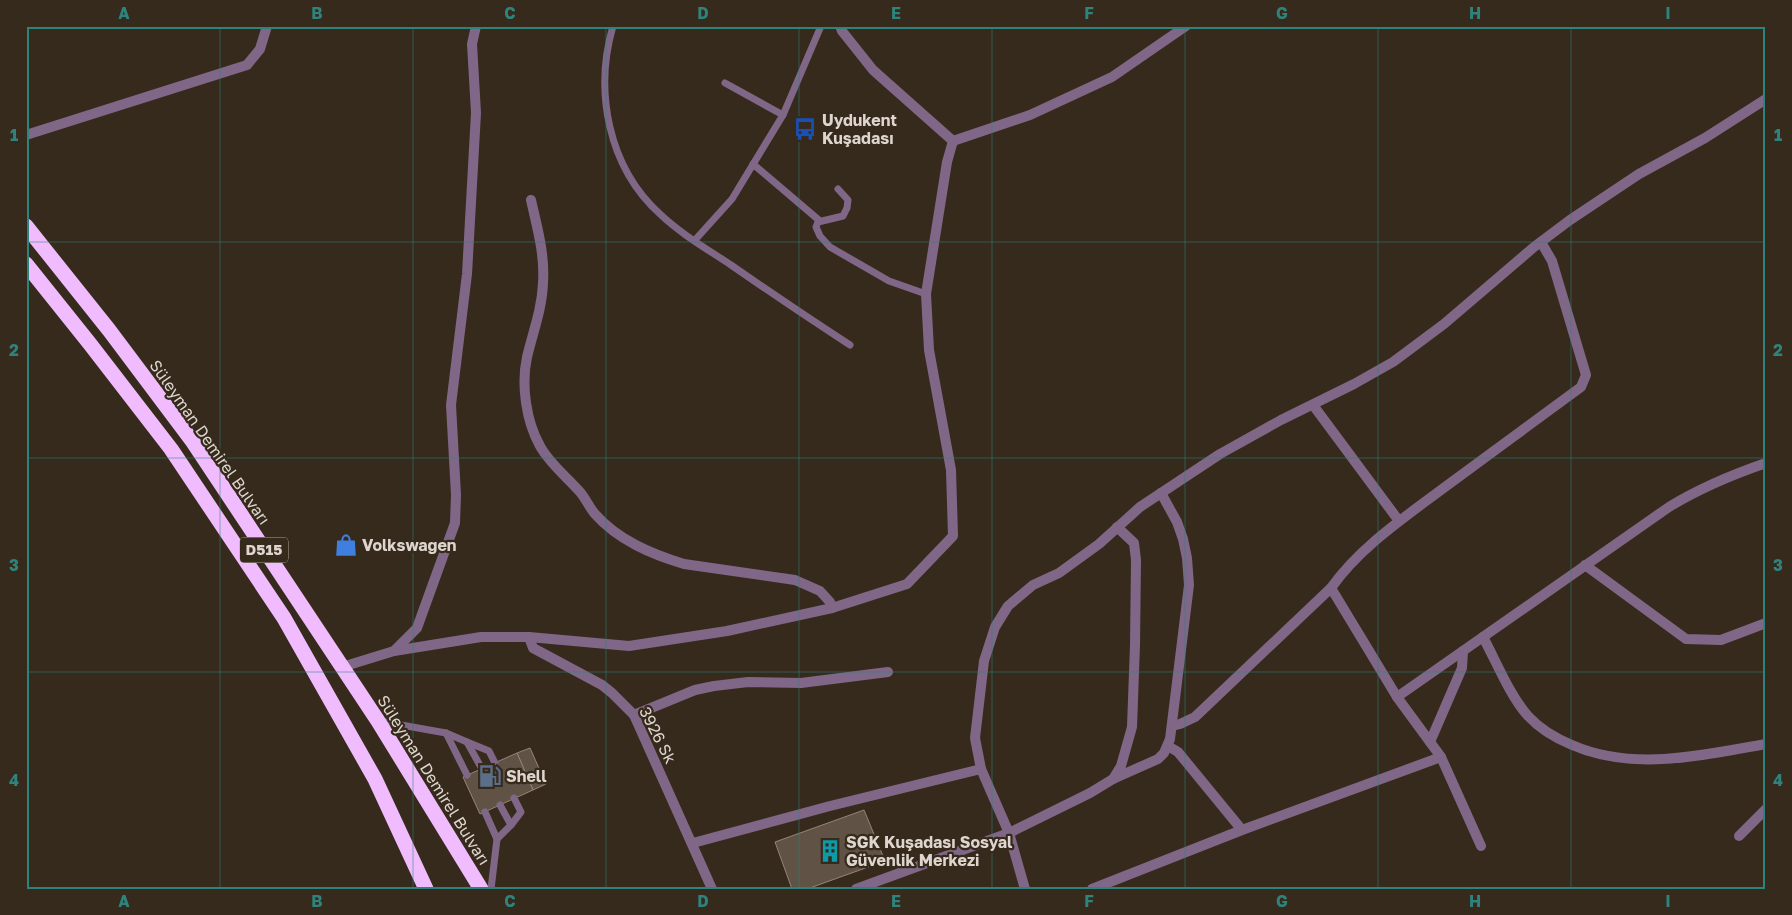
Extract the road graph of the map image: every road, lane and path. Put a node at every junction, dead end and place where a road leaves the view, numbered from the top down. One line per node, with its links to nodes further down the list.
1 (267, 26): 10 (street)
2 (476, 26): 33 (street)
3 (613, 26): 17 (lane)
4 (821, 26): 9 (lane)
5 (840, 26): 11 (street)
6 (1186, 26): 11 (street)
7 (725, 83): 9 (lane)
8 (1766, 99): 18 (street)
9 (783, 115): 12 (lane)
10 (26, 135)
11 (953, 141): 20 (street)
12 (753, 164): 15 (lane); 17 (lane)
13 (838, 189): 15 (lane)
14 (531, 200): 29 (street)
15 (820, 221): 20 (lane)
16 (26, 226): 35 (highway, Süleyman Demirel Bulvarı / D515)
17 (694, 240): 21 (lane)
18 (1541, 242): 22 (street); 25 (street)
19 (26, 264): 63 (highway, D515)
20 (926, 294): 29 (street)
21 (850, 345)
22 (1313, 405): 24 (street); 25 (street)
23 (1766, 463): 27 (street)
24 (1161, 493): 26 (street); 40 (street)
25 (1399, 521): 28 (street)
26 (1118, 527): 49 (street); 51 (street)
27 (1585, 566): 30 (street); 31 (street)
28 (1331, 588): 37 (street); 40 (street)
29 (832, 608): 32 (street)
30 (1766, 623)
31 (1483, 636): 34 (street); 44 (street)
32 (529, 637): 33 (street); 38 (street, 3926 Sk)
33 (394, 651): 35 (street)
34 (1463, 651): 37 (street); 43 (street)
35 (342, 667): 39 (highway, Süleyman Demirel Bulvarı / D515)
36 (888, 672): 38 (street)
37 (1396, 697): 43 (street)
38 (634, 715): 61 (street, 3926 Sk)
39 (378, 721): 41 (lane); 64 (highway, Süleyman Demirel Bulvarı / D515)
40 (1172, 726): 45 (street)
41 (446, 733): 42 (lane); 50 (lane)
42 (468, 742): 47 (lane); 48 (lane)
43 (1430, 742): 46 (street)
44 (1766, 744)
45 (1168, 746): 51 (street); 57 (street)
46 (1441, 757): 57 (street); 62 (street)
47 (495, 763)
48 (482, 769)
49 (981, 769): 58 (street); 61 (street)
50 (467, 775)
51 (1113, 779): 58 (street)
52 (514, 798): 56 (lane)
53 (500, 805): 56 (lane)
54 (1766, 809): 59 (street)
55 (484, 812): 60 (lane)
56 (511, 825): 60 (lane)
57 (1242, 830): 69 (street)
58 (1008, 833): 67 (street); 68 (street)
59 (1739, 836)
60 (497, 839): 65 (lane)
61 (692, 843): 66 (street, 3926 Sk)
62 (1481, 846)
63 (426, 889)
64 (481, 889)
65 (491, 889)
66 (712, 889)
67 (856, 889)
68 (1025, 889)
69 (1092, 889)

